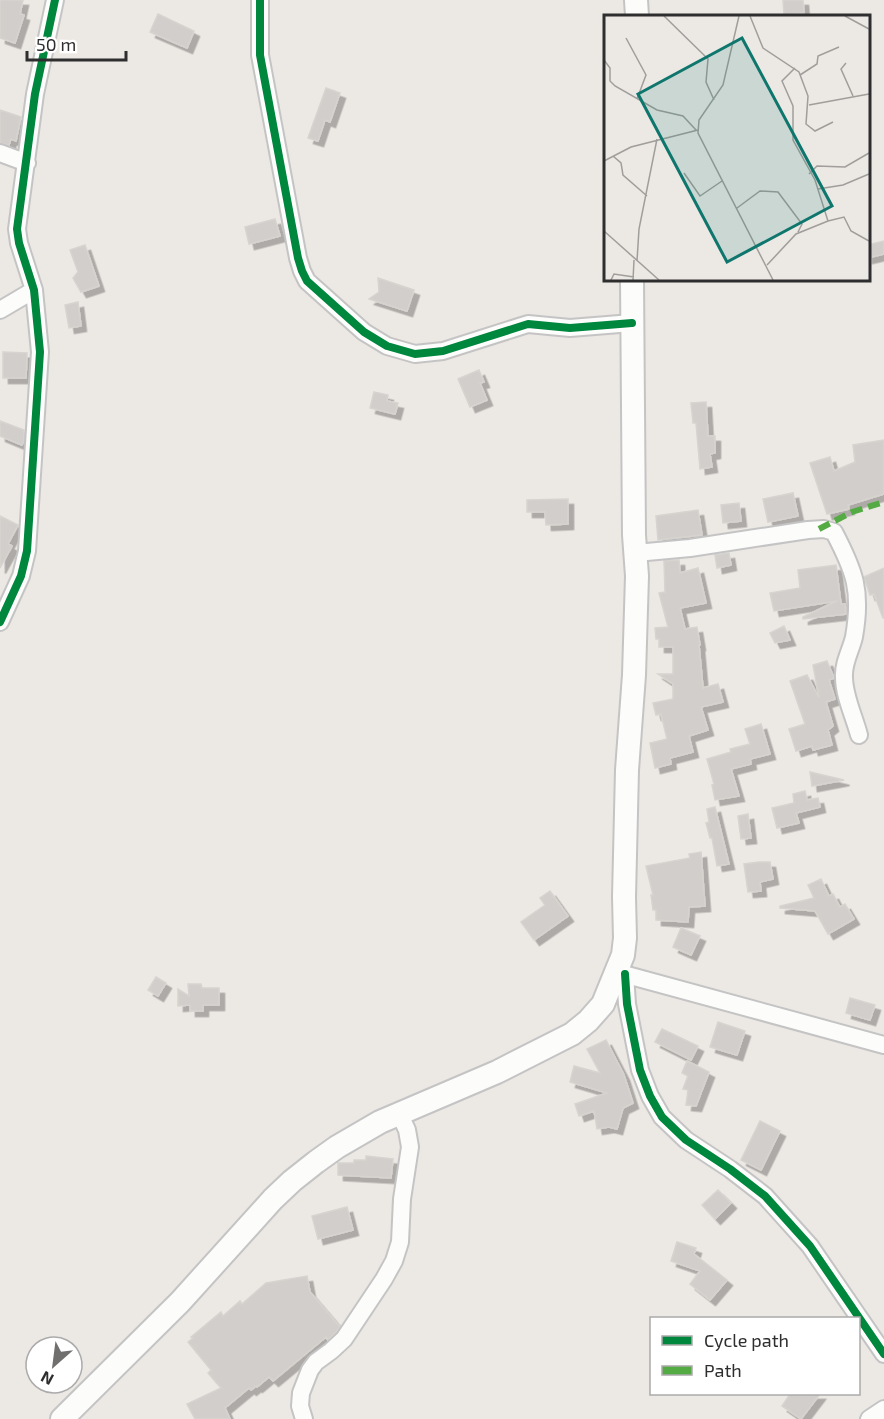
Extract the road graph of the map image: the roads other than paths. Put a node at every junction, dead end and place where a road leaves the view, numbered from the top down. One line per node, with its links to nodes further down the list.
1 (55, 0): 6 (street)
2 (260, 0): 10 (street)
3 (636, 0): 4 (main road)
4 (637, 15)
5 (0, 153): 6 (street)
6 (27, 163): 8 (street)
7 (632, 280): 10 (main road)
8 (34, 290): 9 (street); 12 (street)
9 (0, 310)
10 (632, 323): 11 (main road)
11 (636, 553): 13 (street); 14 (main road)
12 (0, 622)
13 (859, 735)
14 (620, 973): 15 (street); 16 (main road); 17 (street)
15 (884, 1045)
16 (399, 1113): 21 (main road); 22 (street)
17 (859, 1317)
18 (860, 1319): 19 (street)
19 (884, 1354)
20 (884, 1409): 23 (street)
21 (62, 1419)
22 (304, 1419)
23 (869, 1419)

